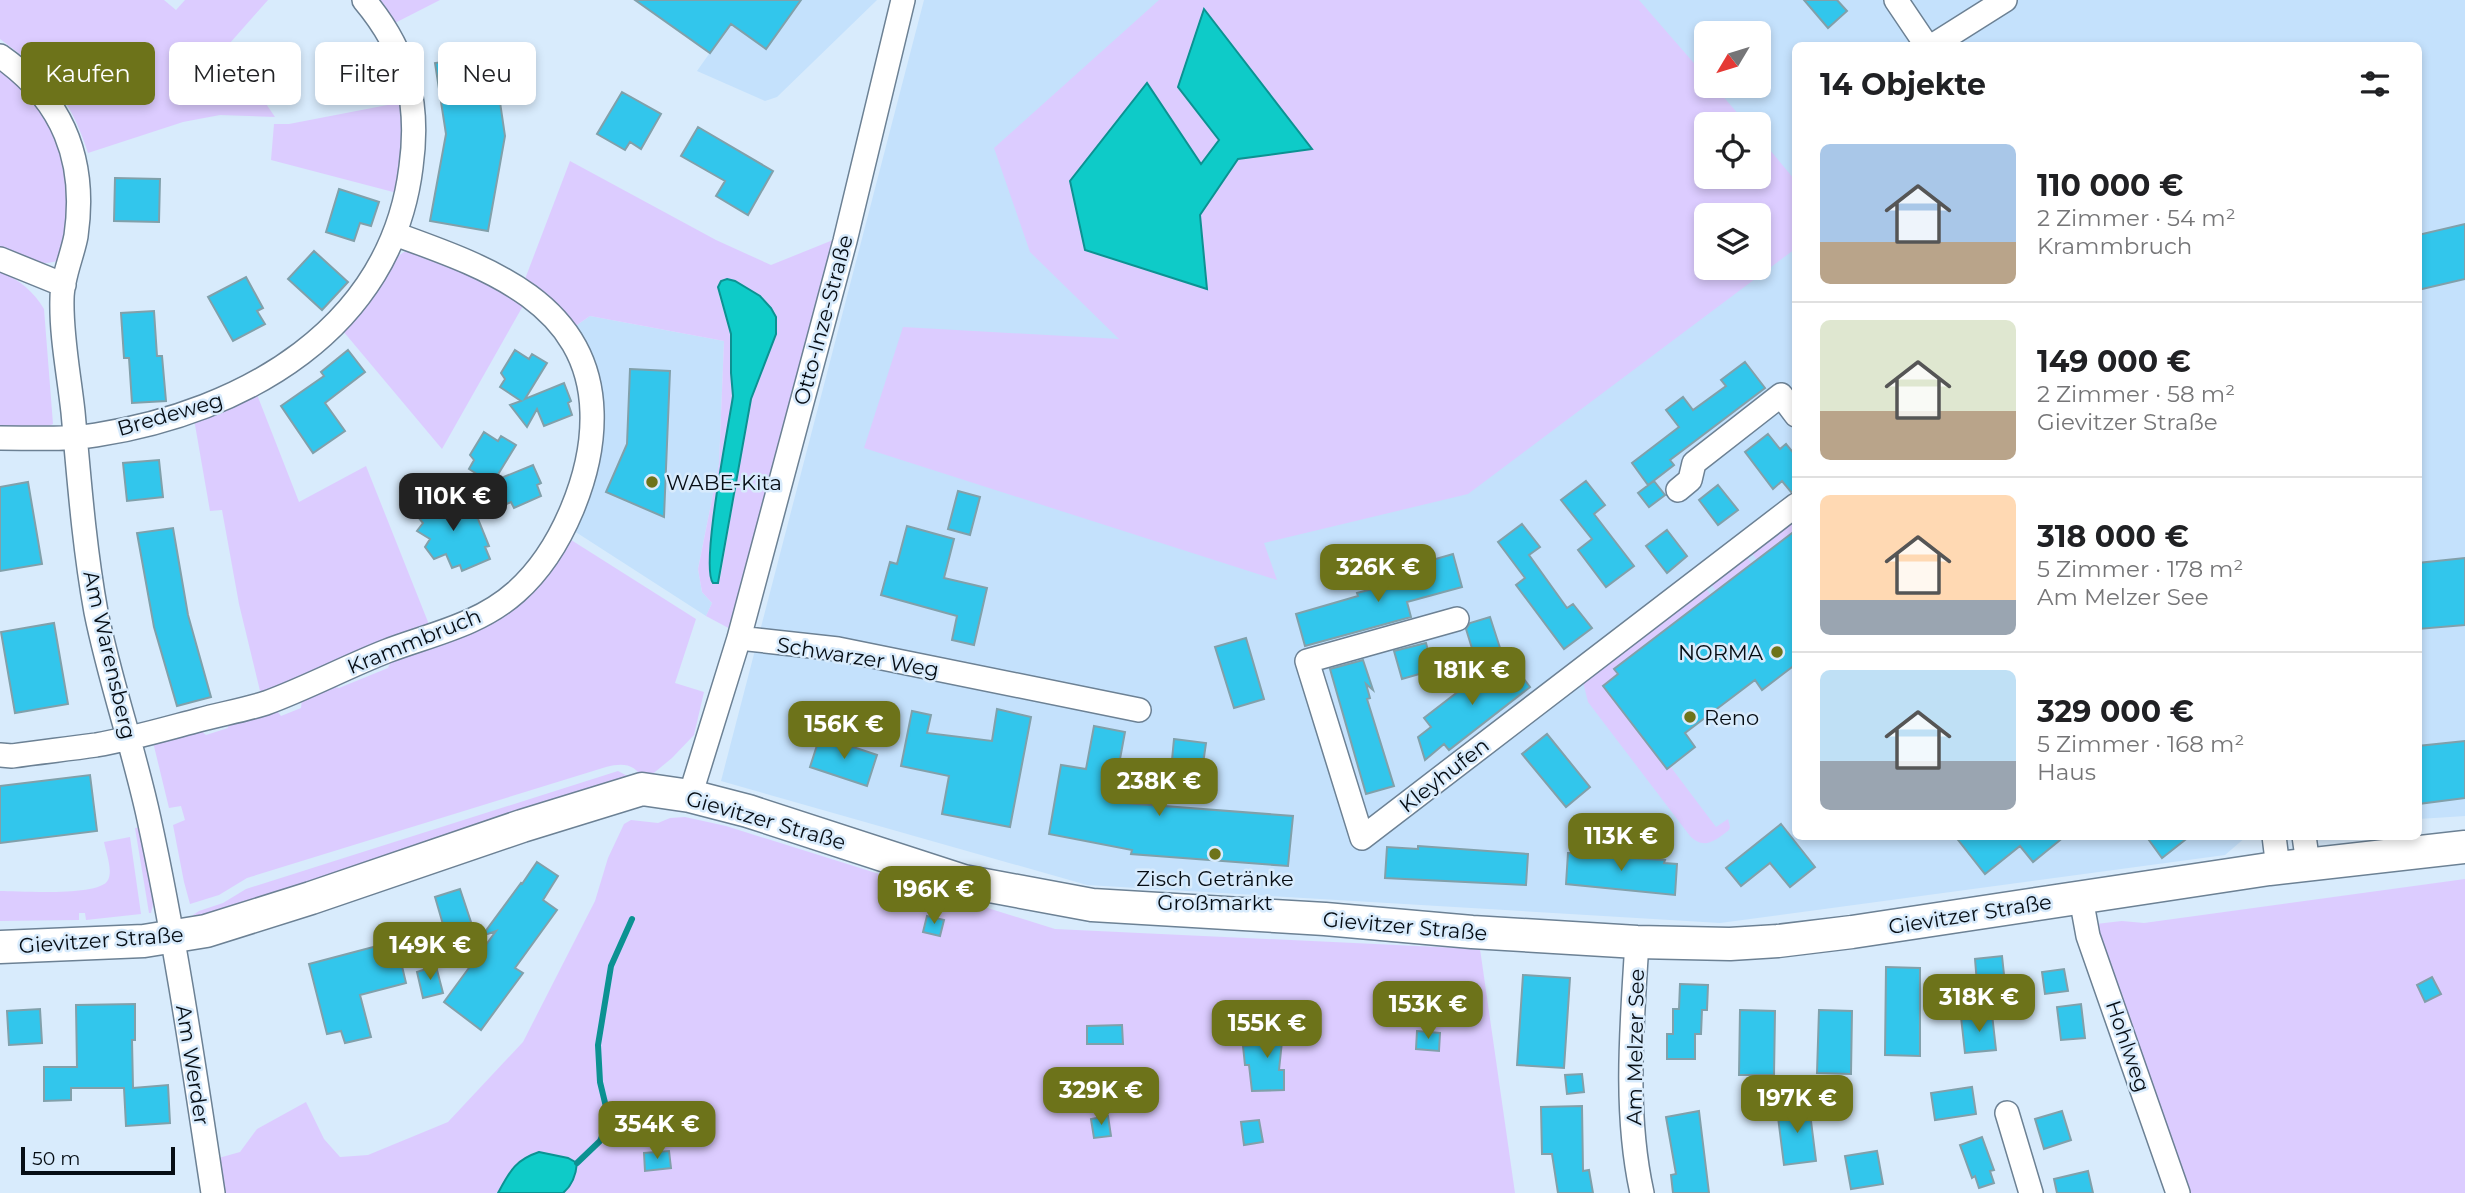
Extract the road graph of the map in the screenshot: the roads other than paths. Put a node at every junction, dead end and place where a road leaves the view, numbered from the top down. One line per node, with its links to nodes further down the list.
1 (364, 0): 8 (street, Bredeweg)
2 (903, 0): 17 (street, Otto-Inze-Straße)
3 (1896, 0): 5 (street)
4 (2005, 0): 6 (street)
5 (1926, 42)
6 (1936, 42)
7 (0, 56): 10 (street, Am Warensberg)
8 (395, 234): 12 (street, Bredeweg); 19 (street, Krammbruch)
9 (0, 259): 10 (street)
10 (64, 285): 12 (street, Am Warensberg)
11 (1792, 410): 14 (street)
12 (75, 437): 13 (street, Bredeweg); 19 (street, Am Warensberg)
13 (0, 438)
14 (1678, 490)
15 (1792, 508): 16 (street, Kleyhufen)
16 (1457, 619)
17 (739, 638): 18 (street, Schwarzer Weg); 21 (street)
18 (1139, 710)
19 (129, 737): 20 (street, Krammbruch); 26 (street, Am Warensberg)
20 (0, 755)
21 (690, 796): 26 (main road, Gievitzer Straße); 27 (main road, Gievitzer Straße)
22 (2279, 840): 24 (street)
23 (2465, 846): 24 (main road, Gievitzer Straße)
24 (2297, 856): 25 (main road, Gievitzer Straße)
25 (2081, 898): 27 (main road, Gievitzer Straße); 33 (street, Hohlweg)
26 (172, 938): 28 (main road, Gievitzer Straße); 30 (street, Am Werder)
27 (1637, 942): 31 (street, Am Melzer See)
28 (0, 947)
29 (2007, 1113): 32 (street)
30 (213, 1193)
31 (1642, 1193)
32 (2031, 1193)
33 (2178, 1193)

